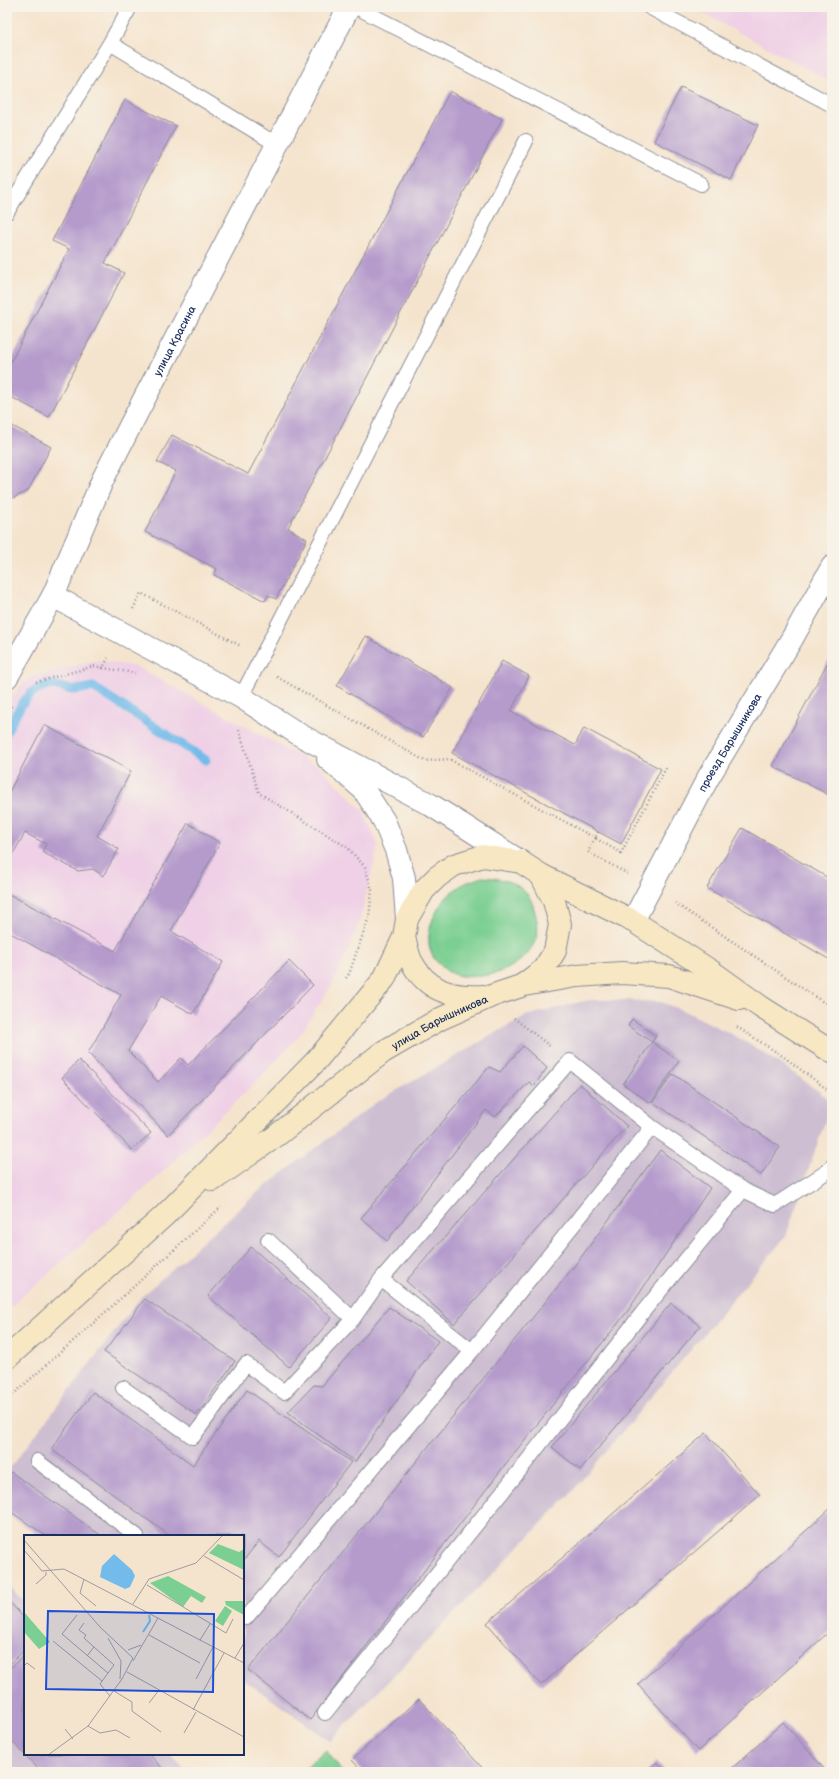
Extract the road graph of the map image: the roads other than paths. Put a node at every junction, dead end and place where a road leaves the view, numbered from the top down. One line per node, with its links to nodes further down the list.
1 (130, 7): 5 (lane)
2 (349, 7): 8 (street, улица Красина)
3 (356, 7): 9 (lane)
4 (649, 7): 6 (lane)
5 (110, 43): 8 (lane); 10 (lane)
6 (832, 105)
7 (526, 141): 14 (lane)
8 (276, 144): 12 (street, улица Красина)
9 (701, 184)
10 (7, 212)
11 (831, 572): 18 (street, проезд Барышникова)
12 (53, 596): 13 (street, улица Красина); 14 (street)
13 (7, 677)
14 (241, 697): 15 (street)
15 (300, 735): 16 (street, улица Барышникова); 19 (street, улица Барышникова)
16 (521, 862): 17 (main road, улица Барышникова); 19 (main road, улица Барышникова)
17 (541, 875): 18 (main road, улица Барышникова); 20 (main road)
18 (633, 921): 22 (main road, улица Барышникова)
19 (406, 928): 21 (main road); 27 (main road, улица Барышникова)
20 (524, 985): 21 (main road, улица Барышникова); 22 (main road, улица Барышникова)
21 (494, 995): 27 (main road, улица Барышникова)
22 (761, 1007): 23 (main road, улица Барышникова)
23 (832, 1052)
24 (652, 1127): 26 (lane); 29 (lane); 31 (lane)
25 (832, 1166): 26 (lane)
26 (744, 1190): 37 (lane)
27 (165, 1215): 32 (main road, улица Барышникова)
28 (268, 1240): 30 (lane)
29 (381, 1279): 30 (lane); 31 (lane)
30 (353, 1319): 33 (lane)
31 (472, 1351): 36 (lane)
32 (7, 1358)
33 (123, 1388)
34 (38, 1461): 35 (lane)
35 (136, 1535)
36 (244, 1616)
37 (325, 1713)

